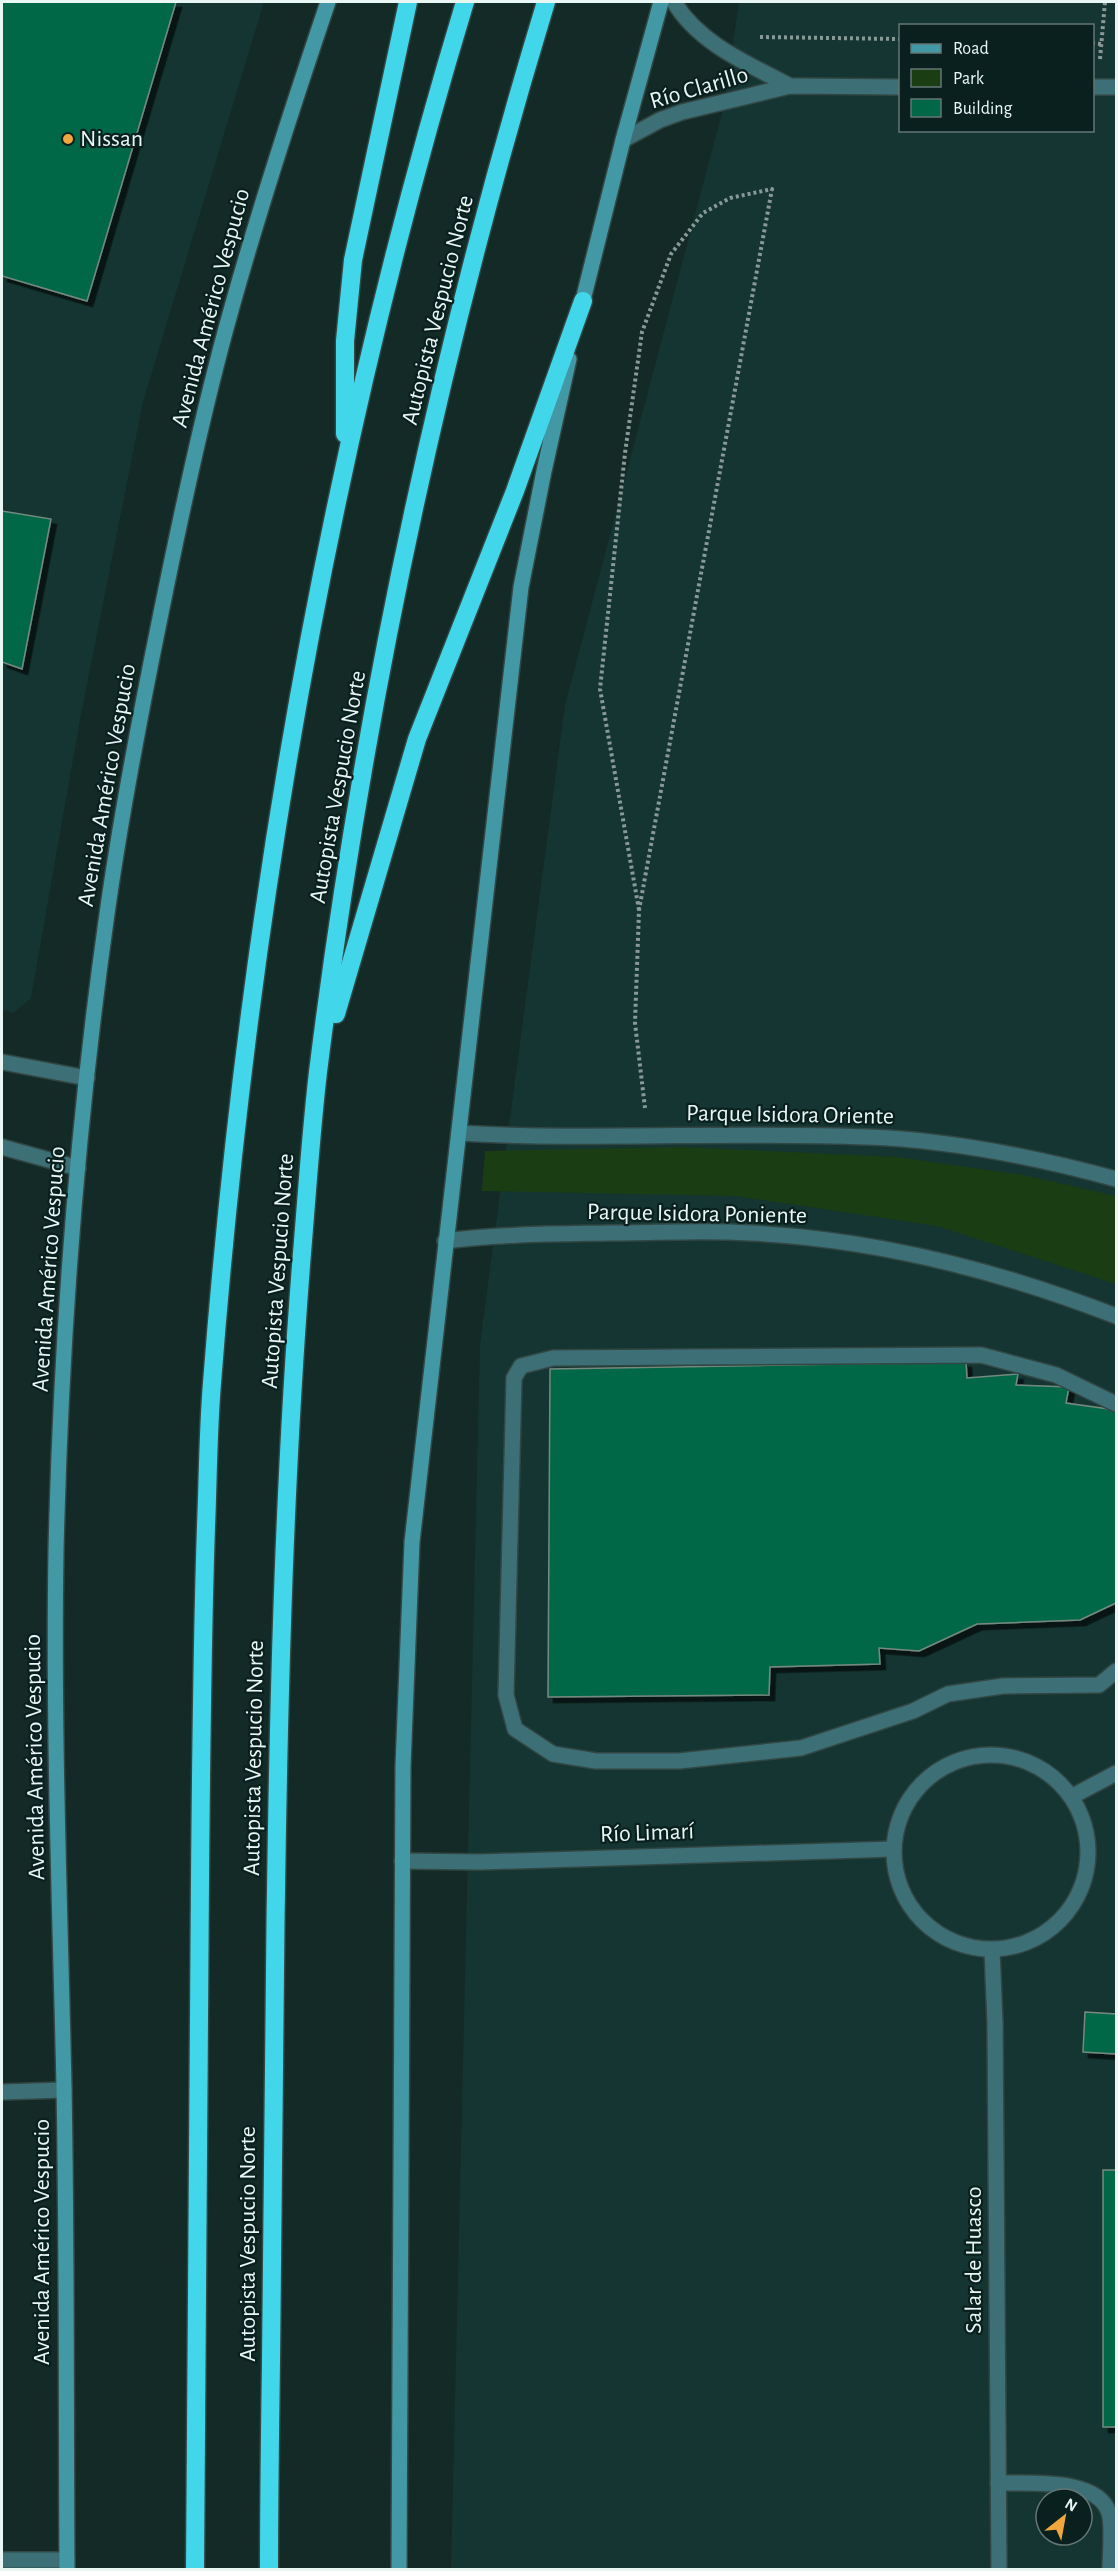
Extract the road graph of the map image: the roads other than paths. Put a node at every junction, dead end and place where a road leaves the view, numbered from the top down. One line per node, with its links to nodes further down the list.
1 (328, 2): 16 (street, Avenida Américo Vespucio)
2 (408, 2): 13 (highway)
3 (465, 2): 13 (highway, Autopista Vespucio Norte)
4 (546, 2): 15 (highway, Autopista Vespucio Norte)
5 (661, 2): 11 (street)
6 (674, 2): 7 (street, Río Clarillo)
7 (790, 86): 8 (street, Río Clarillo); 11 (street, Río Clarillo)
8 (899, 87)
9 (1094, 87): 10 (street)
10 (1116, 87)
11 (623, 140): 12 (street)
12 (583, 301): 15 (highway); 17 (street)
13 (346, 457): 35 (highway, Autopista Vespucio Norte)
14 (2, 1062): 16 (street)
15 (318, 1076): 36 (highway, Autopista Vespucio Norte)
16 (87, 1078): 19 (street, Avenida Américo Vespucio)
17 (459, 1133): 20 (street, Parque Isidora Oriente); 21 (street)
18 (2, 1147): 19 (street)
19 (78, 1168): 30 (street, Avenida Américo Vespucio)
20 (1116, 1179)
21 (445, 1241): 22 (street, Parque Isidora Poniente); 28 (street)
22 (1116, 1316)
23 (1116, 1404): 24 (street)
24 (1116, 1671)
25 (1116, 1773): 26 (street)
26 (1071, 1797): 27 (street); 29 (street)
27 (894, 1849): 28 (street, Río Limarí); 29 (street)
28 (402, 1861): 37 (street)
29 (992, 1950): 32 (street, Salar de Huasco)
30 (64, 2090): 31 (street); 34 (street, Avenida Américo Vespucio)
31 (2, 2092)
32 (998, 2483): 38 (street, Salar de Huasco); 39 (street)
33 (2, 2560): 34 (street)
34 (67, 2565)
35 (195, 2570)
36 (269, 2570)
37 (399, 2570)
38 (999, 2570)
39 (1110, 2570)

